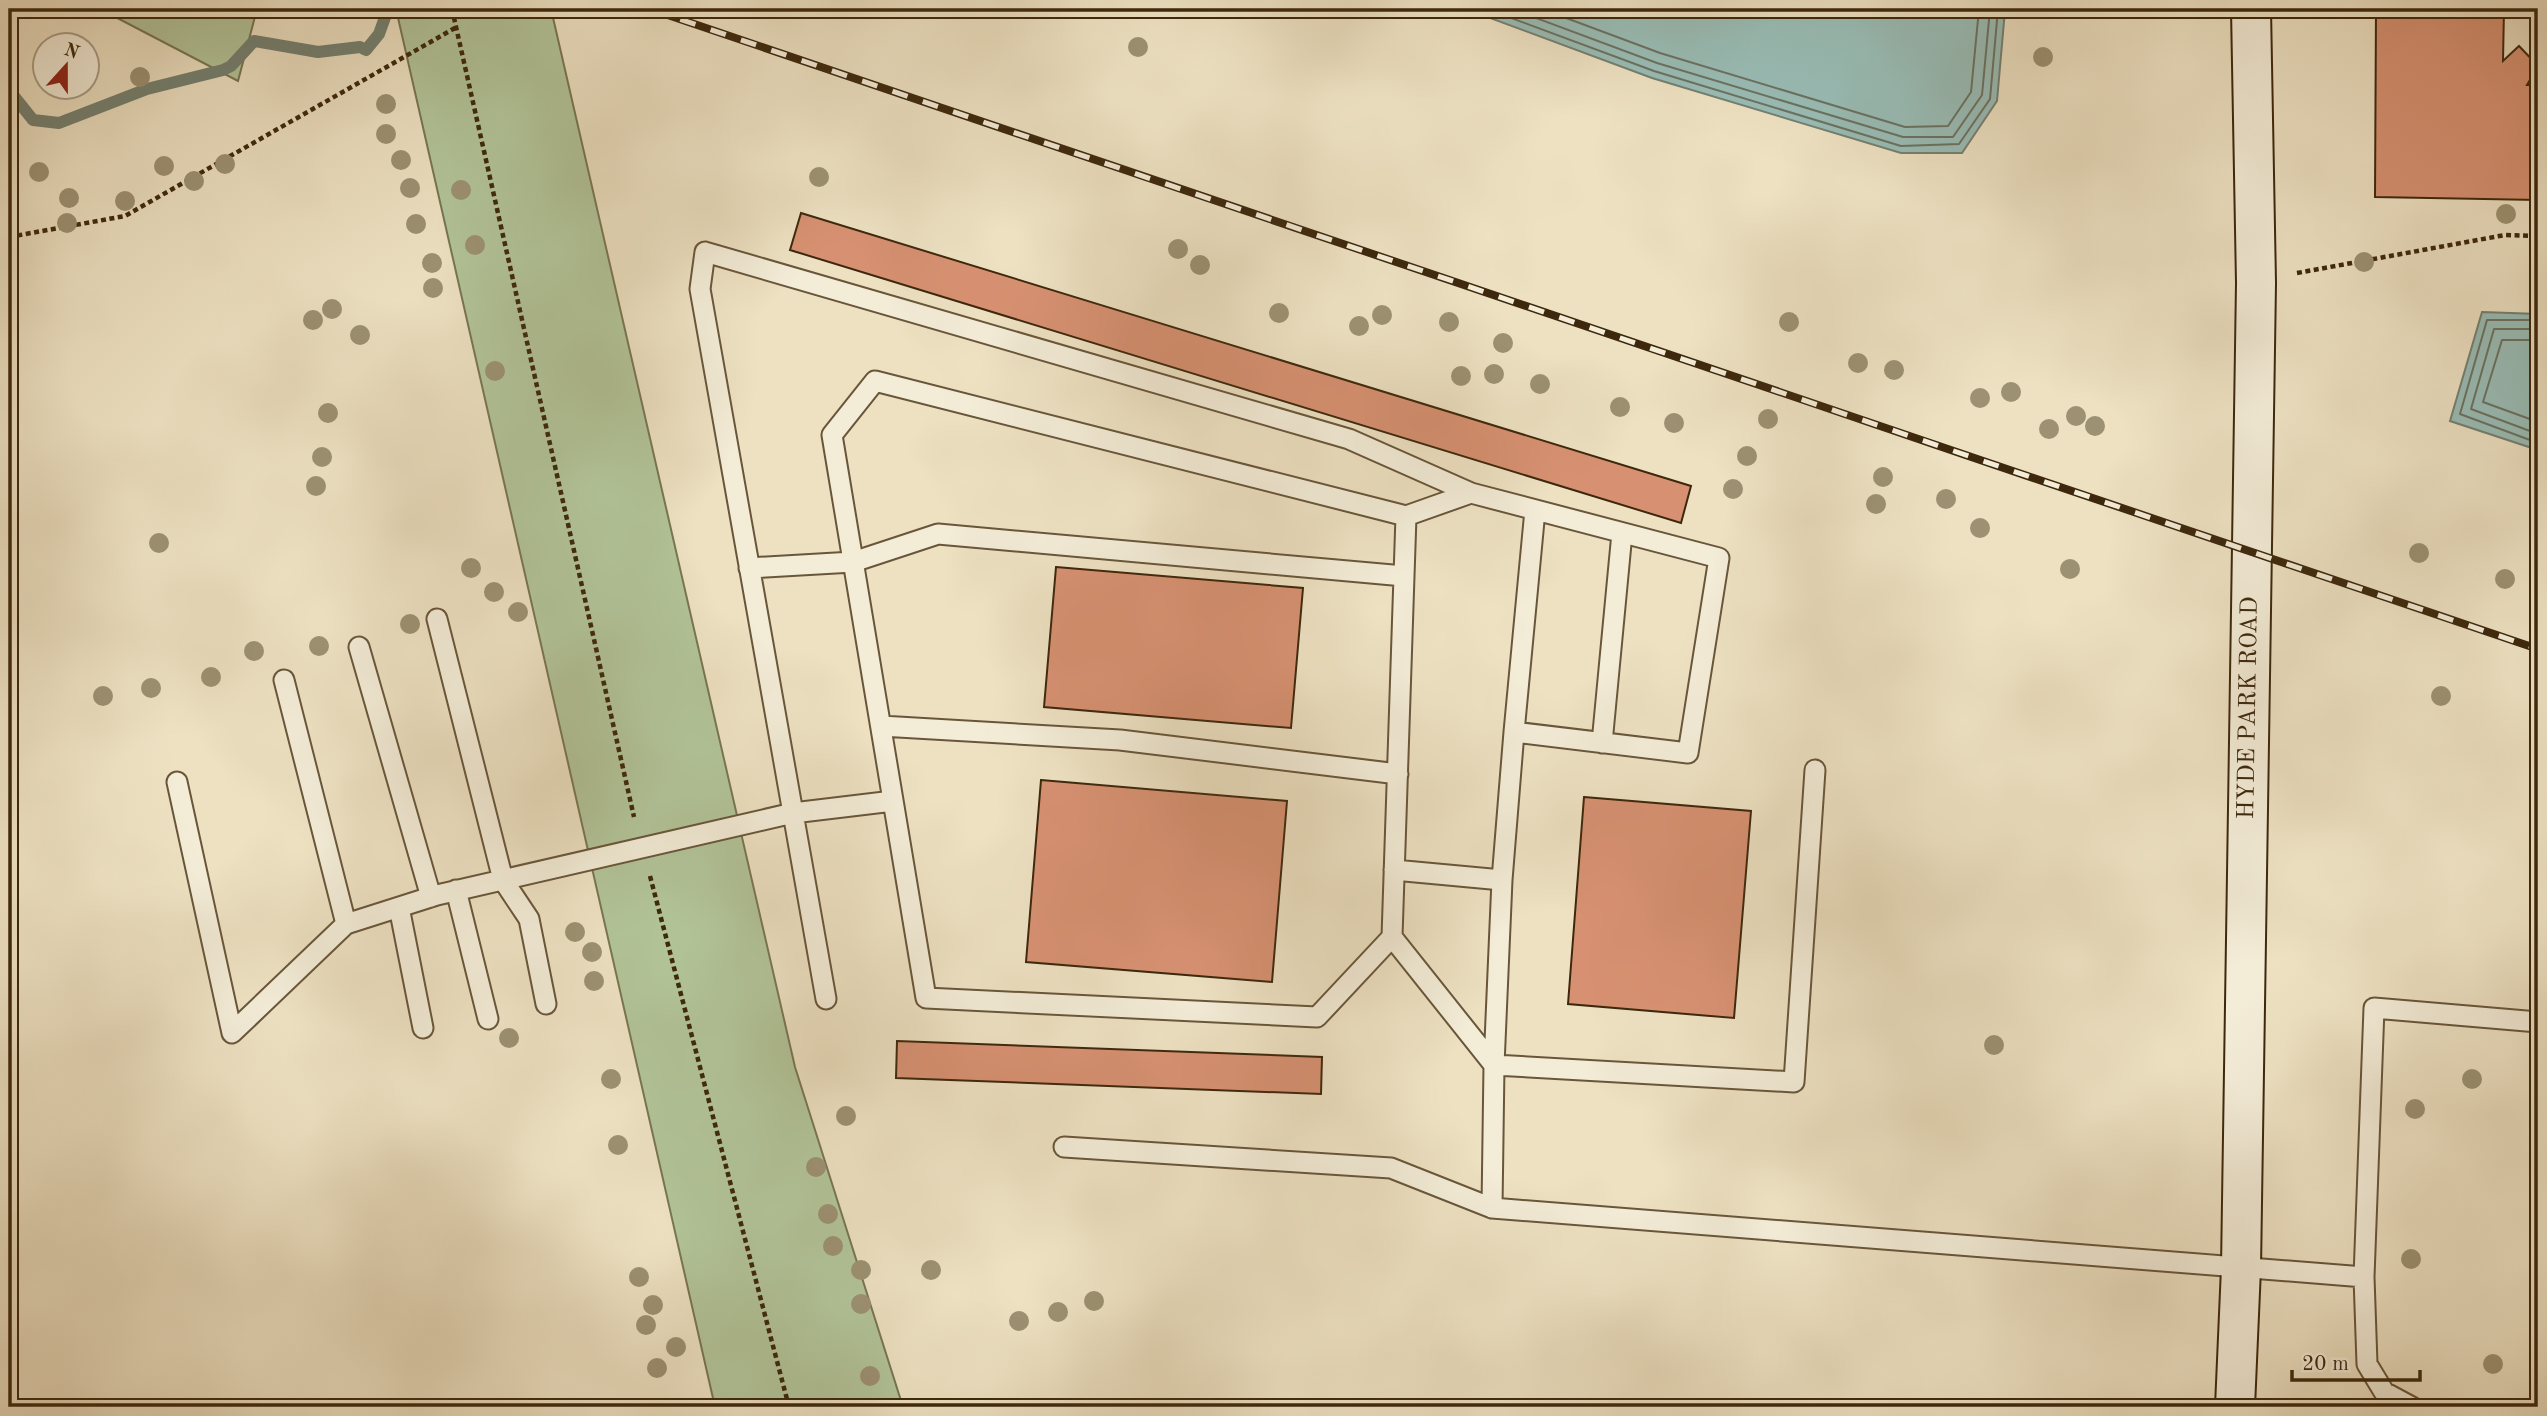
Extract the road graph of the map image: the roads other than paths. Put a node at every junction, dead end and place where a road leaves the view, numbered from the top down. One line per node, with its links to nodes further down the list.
1 (2251, 9): 36 (main road, HYDE PARK ROAD)
2 (1471, 493): 3 (lane); 4 (lane); 7 (lane)
3 (1535, 510): 5 (lane); 13 (lane)
4 (1406, 516): 6 (lane); 8 (lane)
5 (1622, 533): 14 (lane); 14 (lane)
6 (853, 562): 7 (lane); 8 (lane); 12 (lane)
7 (749, 568): 19 (lane)
8 (1404, 576): 16 (lane)
9 (437, 619): 21 (lane)
10 (359, 647): 24 (lane)
11 (284, 680): 26 (lane)
12 (881, 726): 16 (lane); 18 (lane)
13 (1514, 732): 14 (lane); 22 (lane)
14 (1602, 743)
15 (1815, 770): 33 (lane)
16 (1398, 774): 20 (lane)
17 (177, 782): 26 (lane)
18 (893, 801): 19 (lane); 27 (lane)
19 (793, 813): 21 (lane); 28 (lane)
20 (1394, 870): 22 (lane); 27 (lane)
21 (503, 880): 23 (lane); 29 (lane)
22 (1503, 880): 33 (lane)
23 (456, 890): 24 (lane); 30 (lane)
24 (431, 897): 25 (lane)
25 (399, 907): 26 (lane); 32 (lane)
26 (346, 924)
27 (1392, 937): 33 (lane)
28 (826, 999)
29 (546, 1004)
30 (488, 1019)
31 (2538, 1022): 37 (lane)
32 (423, 1028)
33 (1494, 1065): 35 (lane)
34 (1064, 1147): 35 (lane)
35 (1492, 1208): 36 (lane)
36 (2241, 1268): 37 (lane); 38 (main road, HYDE PARK ROAD)
37 (2364, 1277): 39 (lane)
38 (2235, 1407)
39 (2412, 1407)

